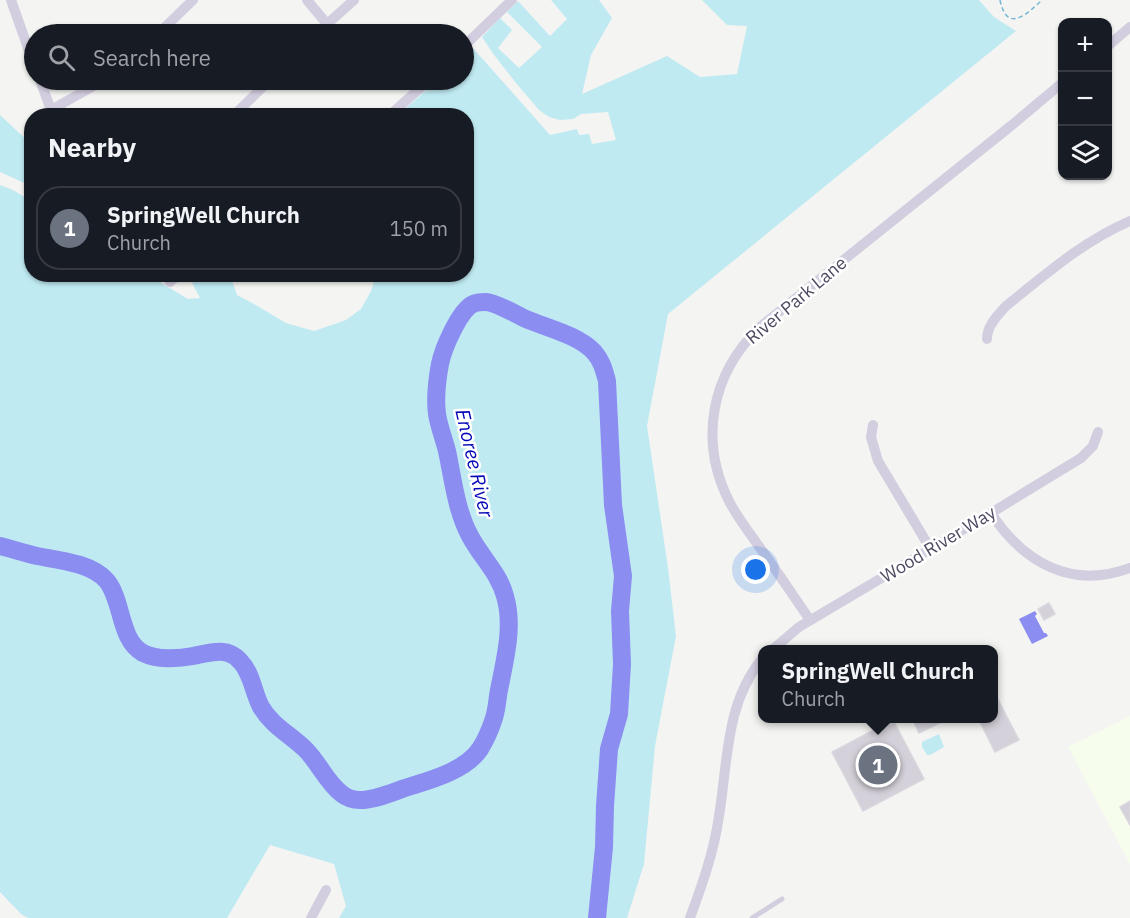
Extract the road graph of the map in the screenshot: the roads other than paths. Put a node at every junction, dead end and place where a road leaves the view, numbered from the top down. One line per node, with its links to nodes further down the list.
1 (10, 0): 10 (street)
2 (193, 0): 6 (street)
3 (307, 0): 7 (street)
4 (354, 0): 7 (street)
5 (512, 0): 9 (street)
6 (168, 24)
7 (327, 24)
8 (1129, 30): 11 (street)
9 (474, 36)
10 (24, 38)
11 (1112, 42)
12 (1058, 86): 28 (street, River Park Lane)
13 (44, 90): 17 (street)
14 (89, 90): 18 (street)
15 (260, 90): 19 (street)
16 (418, 90): 20 (street)
17 (51, 108)
18 (61, 108)
19 (241, 108)
20 (399, 108)
21 (1130, 221): 22 (street)
22 (987, 339)
23 (873, 425): 26 (street)
24 (1098, 432): 25 (street, Wood River Way)
25 (991, 513): 26 (street, Wood River Way); 27 (street)
26 (930, 549): 28 (street, Wood River Way)
27 (1130, 568)
28 (810, 620): 29 (street, Wood River Way)
29 (777, 645)
30 (758, 665): 34 (street)
31 (326, 890): 33 (street)
32 (782, 899): 35 (lane)
33 (311, 918)
34 (690, 918)
35 (752, 918)

